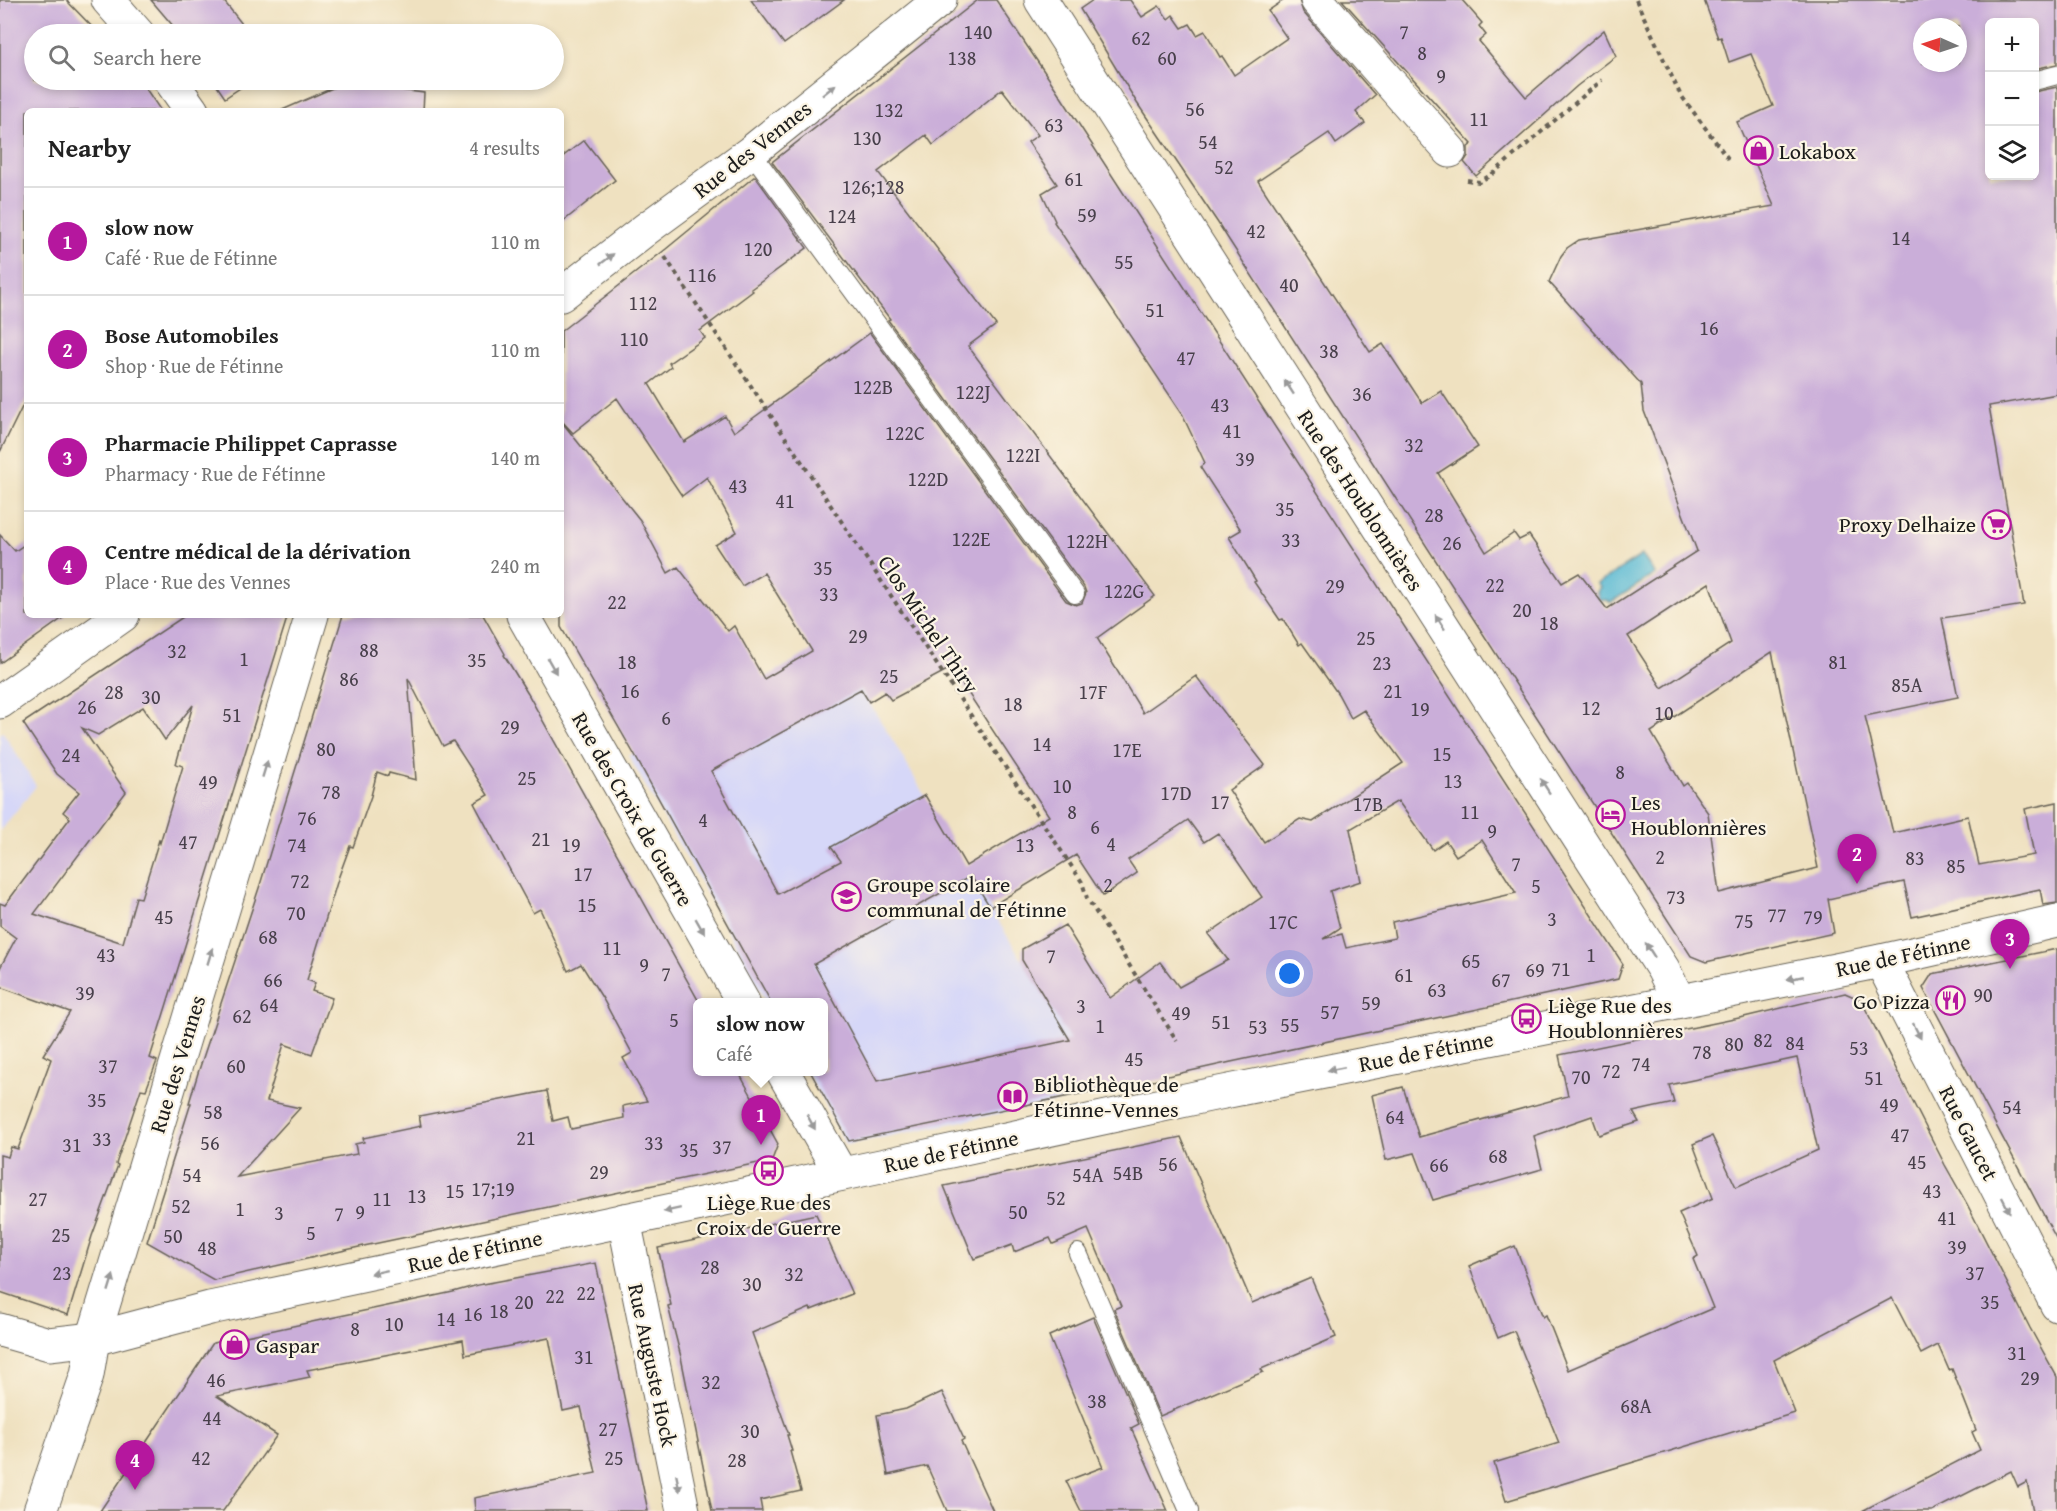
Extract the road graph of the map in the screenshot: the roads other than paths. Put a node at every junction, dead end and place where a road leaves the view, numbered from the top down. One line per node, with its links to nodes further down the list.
1 (108, 0): 5 (street)
2 (940, 0): 11 (street, Rue des Vennes, one-way to 2)
3 (1041, 0): 21 (street, Rue des Houblonnières, one-way to 3)
4 (1317, 0): 10 (street)
5 (129, 24)
6 (2057, 75): 7 (lane)
7 (2039, 80)
8 (177, 90): 9 (street)
9 (190, 108)
10 (1450, 151)
11 (752, 152): 12 (street, Rue des Vennes, one-way to 11); 13 (lane)
12 (564, 293)
13 (1075, 594)
14 (119, 618): 17 (street)
15 (311, 618): 28 (street, Rue des Vennes, one-way to 15)
16 (525, 618): 20 (street, Rue des Croix de Guerre, one-way to 20)
17 (0, 702)
18 (2057, 921): 19 (street, Rue de Fétinne)
19 (1881, 961): 21 (street, Rue de Fétinne, one-way to 21); 26 (street, Rue Gaucet, one-way to 26)
20 (741, 998)
21 (1679, 1001): 23 (street, Rue de Fétinne, one-way to 23)
22 (786, 1076): 23 (street, one-way to 23)
23 (841, 1174): 24 (street, Rue de Fétinne, one-way to 24)
24 (624, 1220): 28 (street, Rue de Fétinne, one-way to 28); 30 (street, Rue Auguste Hock, one-way to 30)
25 (1078, 1253): 31 (lane)
26 (2057, 1305)
27 (0, 1330): 28 (street, Rue de Fétinne)
28 (93, 1339): 29 (street, Rue des Vennes)
29 (40, 1511)
30 (683, 1511)
31 (1189, 1511)

